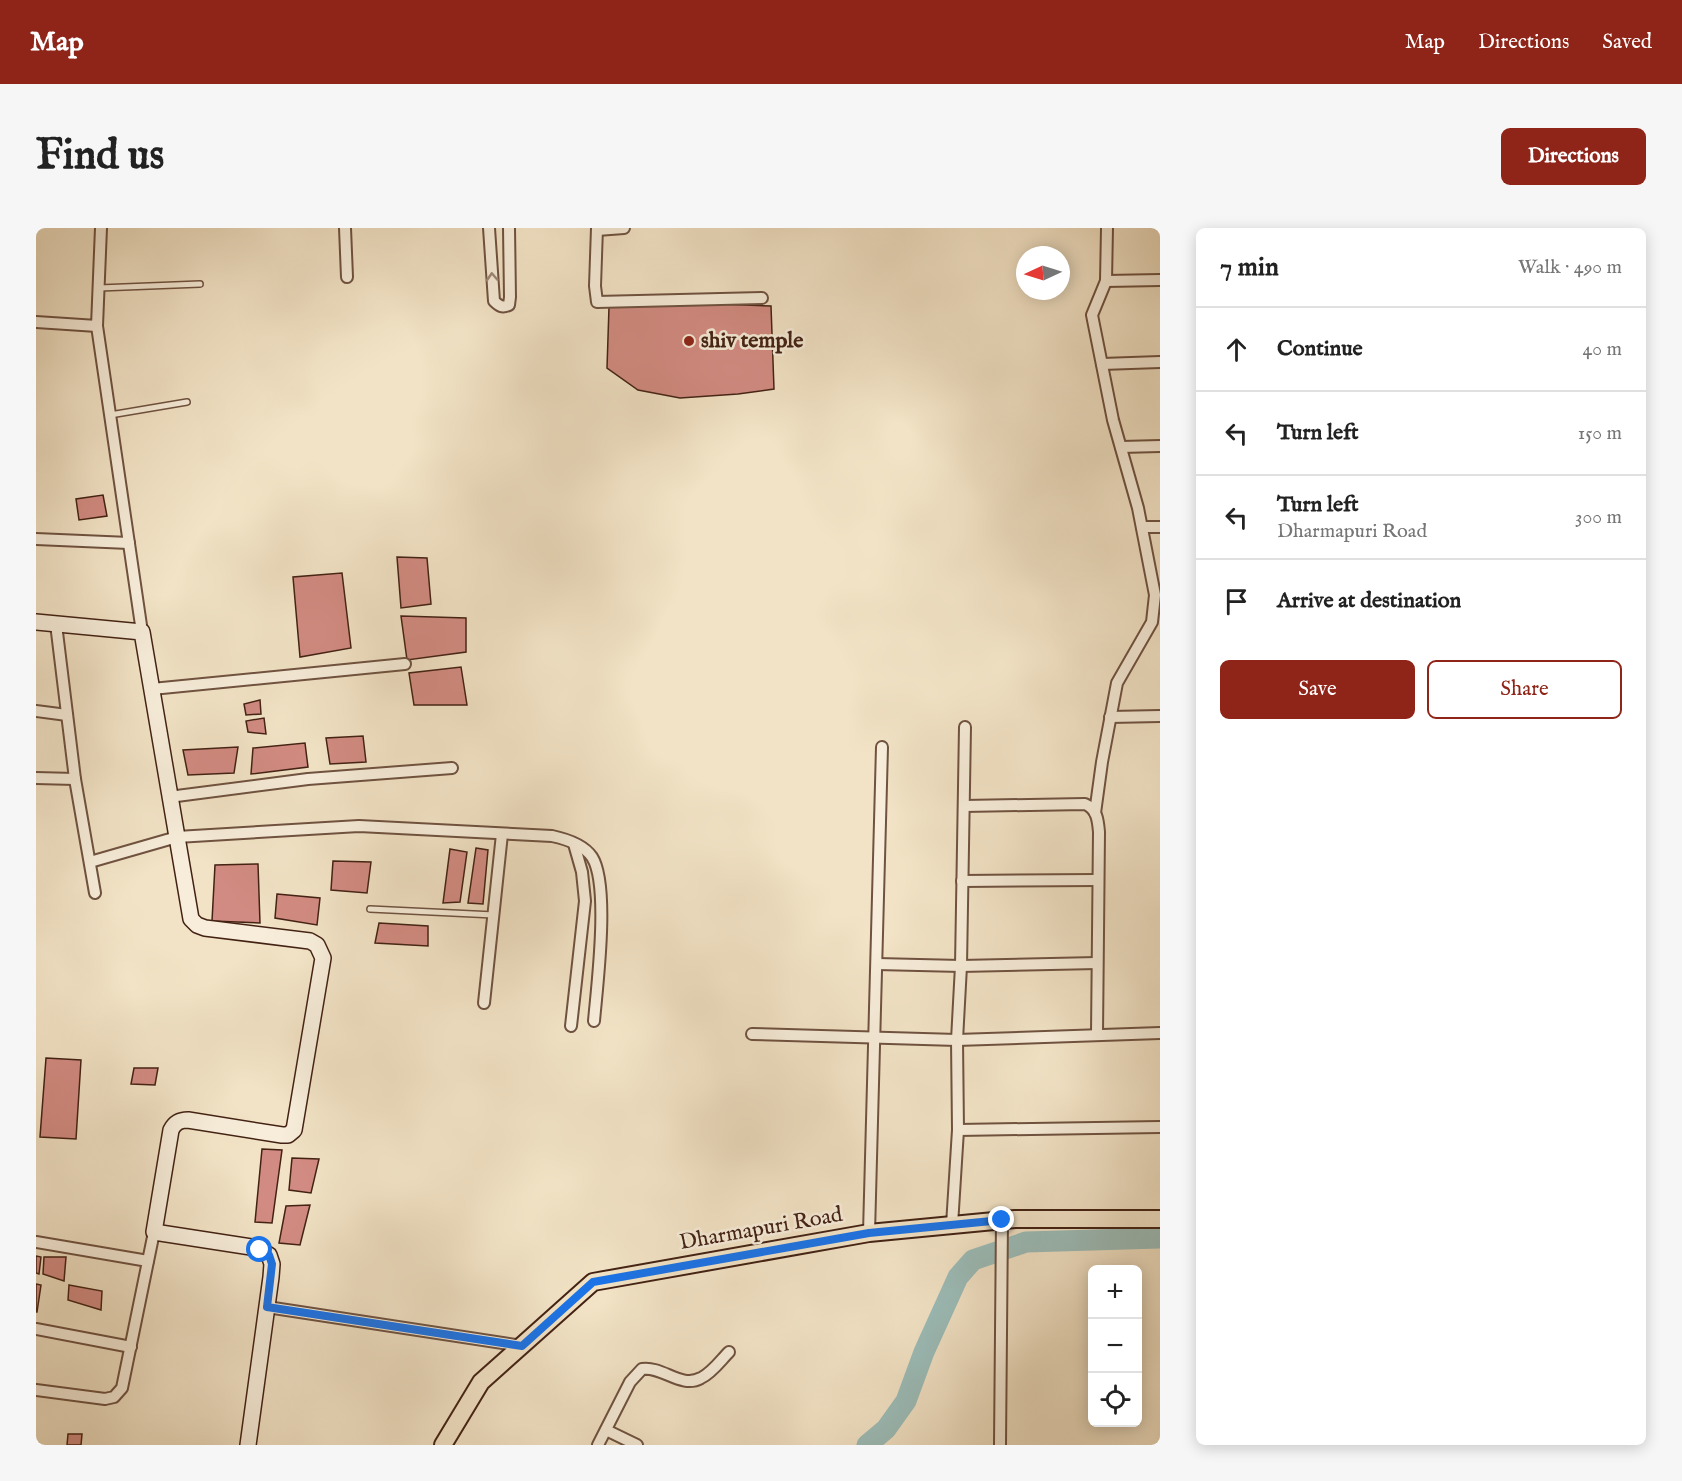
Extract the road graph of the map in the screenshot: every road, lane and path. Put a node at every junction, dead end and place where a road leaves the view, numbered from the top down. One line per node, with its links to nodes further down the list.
1 (101, 228): 12 (street)
2 (345, 228): 8 (street)
3 (489, 228): 4 (street, one-way to 3)
4 (509, 228)
5 (624, 228): 7 (street)
6 (1107, 228): 10 (street)
7 (597, 229): 13 (street)
8 (347, 277)
9 (1160, 280): 10 (street)
10 (1106, 281): 17 (street)
11 (200, 284): 12 (lane)
12 (99, 288): 15 (street)
13 (762, 298)
14 (36, 322): 15 (street)
15 (97, 326): 19 (street)
16 (1160, 362): 17 (street)
17 (1102, 364): 21 (street)
18 (187, 402): 19 (lane)
19 (110, 415): 25 (street)
20 (1160, 446): 21 (street)
21 (1121, 447): 22 (street)
22 (1142, 527): 23 (street); 26 (street)
23 (1160, 527)
24 (36, 539): 25 (street)
25 (129, 543): 29 (street)
26 (1157, 614): 35 (street)
27 (36, 622): 28 (street)
28 (56, 624): 29 (street); 33 (street)
29 (142, 632): 31 (street)
30 (405, 664): 31 (street)
31 (152, 689): 41 (street)
32 (36, 711): 33 (street)
33 (67, 715): 40 (street)
34 (1160, 716): 35 (street)
35 (1110, 717): 43 (street)
36 (965, 727): 42 (street)
37 (882, 747): 54 (street)
38 (452, 768): 41 (street)
39 (36, 778): 40 (street)
40 (75, 779): 47 (street)
41 (168, 797): 45 (street)
42 (964, 806): 43 (street); 49 (street)
43 (1095, 813): 48 (street)
44 (502, 834): 45 (street); 46 (street); 52 (street)
45 (177, 837): 47 (street); 69 (street)
46 (574, 844): 57 (street); 58 (street)
47 (90, 862): 50 (street)
48 (1097, 880): 49 (street); 53 (street)
49 (962, 881): 55 (street)
50 (95, 893)
51 (370, 909): 52 (lane)
52 (494, 915): 56 (street)
53 (1097, 963): 55 (street); 61 (street)
54 (877, 964): 55 (street); 62 (street)
55 (961, 966): 63 (street)
56 (484, 1003)
57 (594, 1021)
58 (571, 1026)
59 (1160, 1032): 61 (street)
60 (752, 1034): 62 (street)
61 (1097, 1034): 63 (street)
62 (875, 1039): 63 (street); 70 (street)
63 (957, 1040): 65 (street)
64 (1160, 1127): 65 (street)
65 (958, 1130): 68 (street)
66 (1002, 1220): 67 (main road, Dharmapuri Road); 68 (main road, Dharmapuri Road); 84 (street)
67 (1160, 1220)
68 (952, 1225): 70 (main road, Dharmapuri Road)
69 (154, 1232): 72 (street); 73 (street)
70 (869, 1233): 75 (main road, Dharmapuri Road)
71 (36, 1242): 72 (street)
72 (148, 1261): 76 (street)
73 (267, 1307): 75 (street); 80 (street)
74 (36, 1329): 76 (street)
75 (522, 1346): 81 (main road, Dharmapuri Road)
76 (131, 1347): 78 (street)
77 (729, 1352): 79 (street)
78 (36, 1390)
79 (606, 1430): 82 (street); 83 (street)
80 (248, 1445)
81 (443, 1445)
82 (598, 1445)
83 (637, 1445)
84 (1000, 1445)

